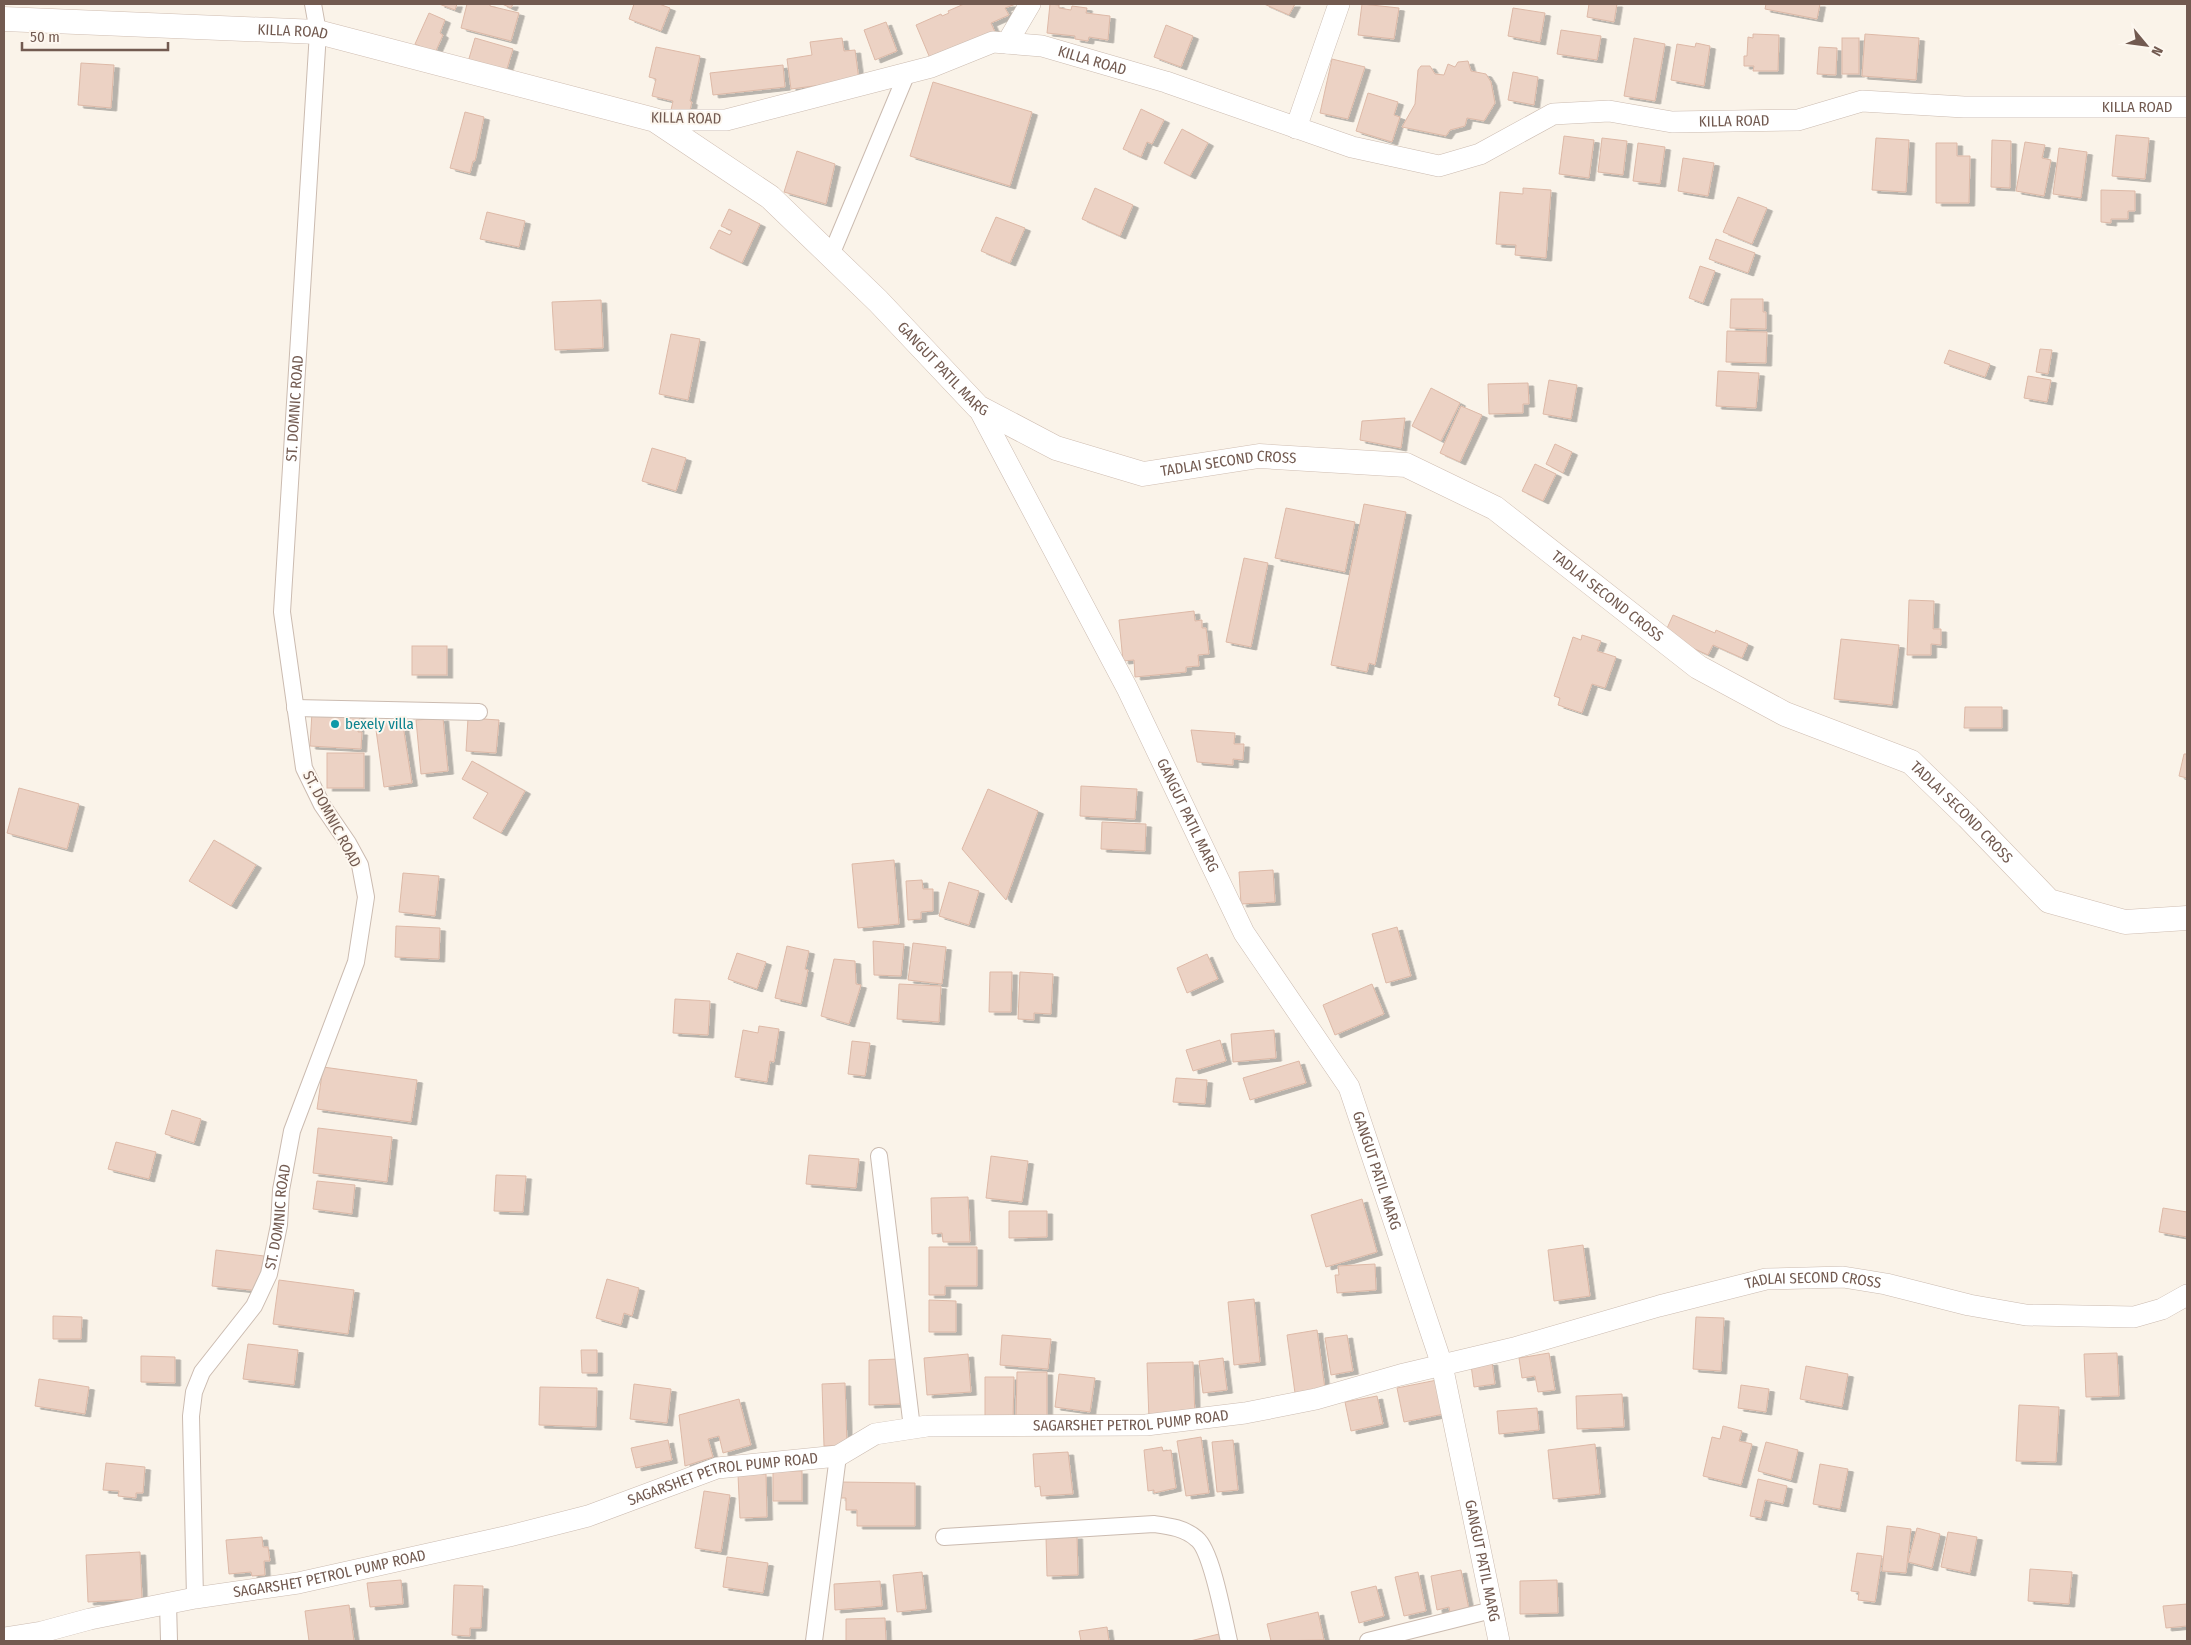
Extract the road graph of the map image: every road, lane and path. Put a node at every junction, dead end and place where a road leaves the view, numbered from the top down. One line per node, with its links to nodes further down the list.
1 (313, 4): 5 (street, ST. DOMNIC ROAD)
2 (1030, 4): 6 (street)
3 (1339, 4): 10 (street)
4 (4, 19): 5 (main road, KILLA ROAD)
5 (318, 32): 9 (main road, KILLA ROAD); 13 (street, ST. DOMNIC ROAD)
6 (1007, 44): 7 (street, KILLA ROAD); 10 (street, KILLA ROAD)
7 (907, 73): 9 (street, KILLA ROAD); 11 (street)
8 (2187, 107): 10 (street, KILLA ROAD)
9 (655, 120): 11 (main road, GANGUT PATIL MARG)
10 (1296, 128)
11 (831, 255): 12 (main road, GANGUT PATIL MARG)
12 (978, 407): 15 (main road, TADLAI SECOND CROSS); 18 (street, GANGUT PATIL MARG)
13 (295, 708): 14 (street); 22 (street, ST. DOMNIC ROAD)
14 (480, 712)
15 (2187, 918)
16 (879, 1156): 19 (street)
17 (2187, 1295): 18 (street, TADLAI SECOND CROSS)
18 (1442, 1365): 19 (street, SAGARSHET PETROL PUMP ROAD); 24 (street, GANGUT PATIL MARG)
19 (912, 1428): 20 (street, SAGARSHET PETROL PUMP ROAD)
20 (838, 1456): 22 (street, SAGARSHET PETROL PUMP ROAD); 27 (street)
21 (944, 1538): 28 (street)
22 (195, 1598): 23 (street, SAGARSHET PETROL PUMP ROAD)
23 (168, 1603): 25 (street, SAGARSHET PETROL PUMP ROAD); 26 (street)
24 (1492, 1610): 29 (street); 30 (street, GANGUT PATIL MARG)
25 (4, 1638)
26 (169, 1641)
27 (814, 1641)
28 (1229, 1641)
29 (1368, 1641)
30 (1500, 1641)

